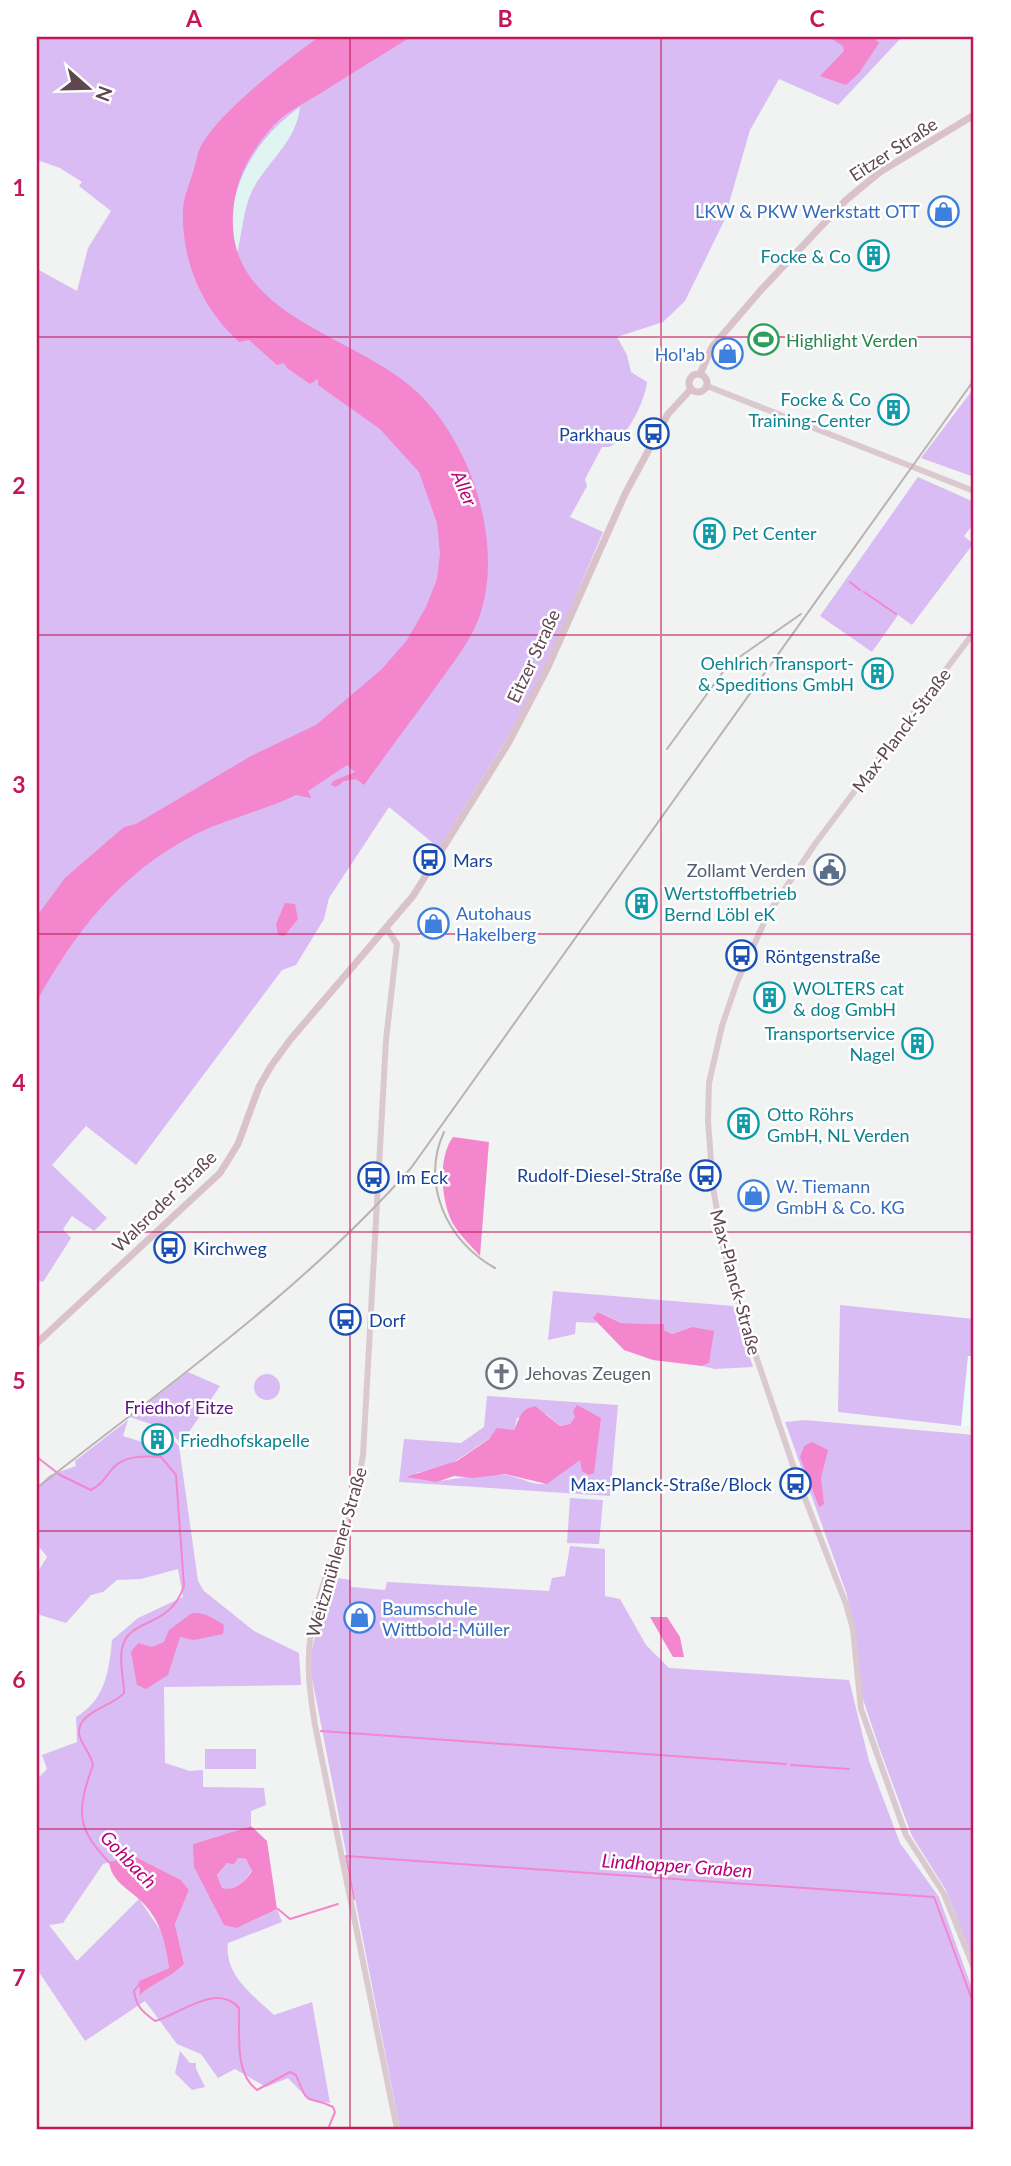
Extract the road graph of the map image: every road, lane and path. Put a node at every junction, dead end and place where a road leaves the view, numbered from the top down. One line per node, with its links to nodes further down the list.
1 (974, 115): 2 (main road, Eitzer Straße)
2 (700, 374): 3 (main road); 4 (main road)
3 (706, 386): 4 (main road); 5 (street)
4 (691, 389): 7 (main road, Eitzer Straße)
5 (974, 491)
6 (974, 632): 9 (street, Max-Planck-Straße)
7 (387, 929): 8 (main road, Walsroder Straße); 10 (street, Weitzmühlener Straße)
8 (37, 1343)
9 (974, 1968)
10 (397, 2129)

